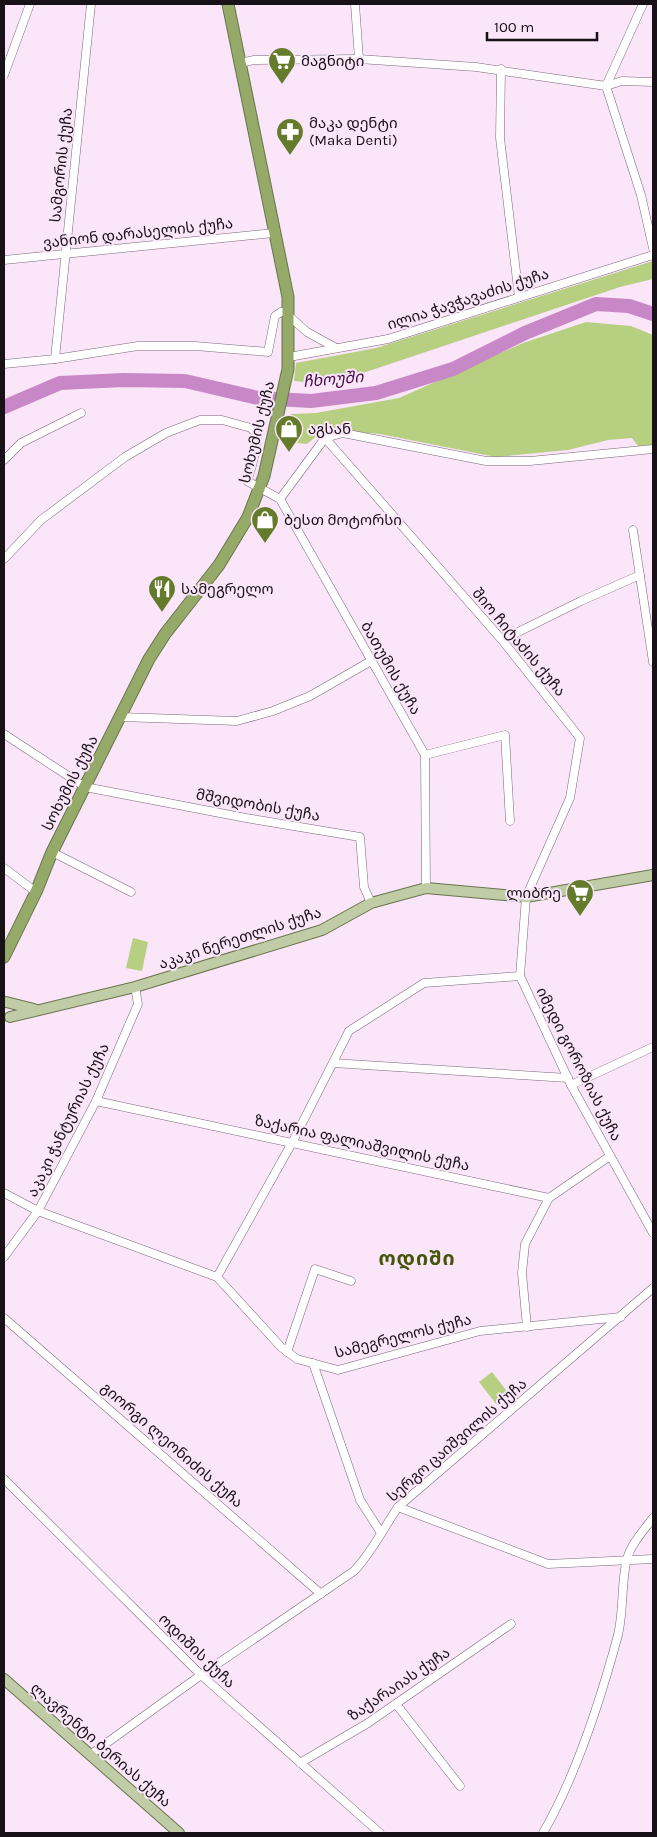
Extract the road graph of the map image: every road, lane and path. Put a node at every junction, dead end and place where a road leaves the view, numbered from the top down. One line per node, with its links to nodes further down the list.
1 (30, 4): 9 (street)
2 (91, 4): 14 (street, სამგორის ქუჩა)
3 (228, 4): 7 (highway, სოხუმის ქუჩა)
4 (355, 4): 6 (street)
5 (643, 4): 11 (street)
6 (359, 59): 7 (street); 8 (street)
7 (240, 63): 12 (highway, სოხუმის ქუჩა)
8 (501, 69): 11 (street); 17 (street)
9 (4, 75)
10 (653, 82): 11 (street)
11 (606, 86): 13 (street)
12 (274, 232): 14 (street, ვანიონ დარასელის ქუჩა); 18 (highway, სოხუმის ქუჩა)
13 (653, 248)
14 (67, 254): 16 (street, ვანიონ დარასელის ქუჩა); 21 (street, სამგორის ქუჩა)
15 (653, 255): 17 (street, ილია ჭავჭავაძის ქუჩა)
16 (4, 260)
17 (519, 297): 19 (street, ილია ჭავჭავაძის ქუჩა)
18 (289, 313): 19 (street); 20 (highway, სოხუმის ქუჩა); 21 (street)
19 (336, 348): 20 (street, ილია ჭავჭავაძის ქუჩა)
20 (289, 357): 27 (highway, სოხუმის ქუჩა)
21 (55, 359): 22 (street)
22 (4, 364)
23 (81, 413): 26 (street)
24 (325, 438): 25 (street); 28 (street); 32 (street, შიო ჩიტაძის ქუჩა)
25 (653, 449)
26 (4, 460)
27 (259, 488): 28 (street); 30 (street); 35 (highway, სოხუმის ქუჩა)
28 (280, 499): 33 (street, ბათუმის ქუჩა)
29 (633, 530): 31 (street)
30 (4, 559)
31 (640, 575): 32 (street); 34 (street)
32 (502, 640): 46 (street, შიო ჩიტაძის ქუჩა)
33 (371, 661): 35 (street); 37 (street, ბათუმის ქუჩა)
34 (653, 662)
35 (120, 717): 38 (highway, სოხუმის ქუჩა)
36 (4, 734): 38 (street)
37 (425, 755): 39 (street); 43 (street, ბათუმის ქუჩა)
38 (85, 786): 40 (highway, სოხუმის ქუჩა); 47 (street, მშვიდობის ქუჩა)
39 (510, 821)
40 (52, 852): 44 (highway, სოხუმის ქუჩა); 45 (street)
41 (4, 868): 44 (street)
42 (653, 875): 46 (main road, აკაკი წერეთლის ქუჩა)
43 (426, 888): 46 (main road, აკაკი წერეთლის ქუჩა); 47 (main road, აკაკი წერეთლის ქუჩა)
44 (36, 892): 48 (highway, სოხუმის ქუჩა)
45 (131, 892)
46 (526, 897): 49 (street, იმედი გოროზიას ქუჩა)
47 (372, 903): 50 (main road, აკაკი წერეთლის ქუჩა)
48 (4, 957)
49 (520, 976): 55 (street); 56 (street, იმედი გოროზიას ქუჩა)
50 (135, 986): 52 (main road, აკაკი წერეთლის ქუჩა); 57 (street, აკაკი ჭანტურიას ქუჩა)
51 (5, 1000): 52 (main road); 53 (main road)
52 (40, 1010): 53 (main road, აკაკი წერეთლის ქუჩა)
53 (7, 1020)
54 (653, 1047): 56 (street)
55 (333, 1063): 56 (street); 58 (street)
56 (569, 1081): 59 (street, იმედი გოროზიას ქუჩა)
57 (96, 1101): 58 (street, ზაქარია ფალიაშვილის ქუჩა); 62 (street, აკაკი ჭანტურიას ქუჩა)
58 (293, 1142): 61 (street, ზაქარია ფალიაშვილის ქუჩა); 65 (street)
59 (610, 1156): 61 (street); 63 (street, იმედი გოროზიას ქუჩა)
60 (4, 1193): 62 (street, სამეგრელოს ქუჩა)
61 (549, 1198): 70 (street)
62 (38, 1211): 64 (street, აკაკი ჭანტურიას ქუჩა); 65 (street, სამეგრელოს ქუჩა)
63 (653, 1233)
64 (4, 1257)
65 (217, 1277): 71 (street, სამეგრელოს ქუჩა)
66 (351, 1281): 71 (street)
67 (653, 1288): 68 (street, სერგო ცაიშვილის ქუჩა)
68 (621, 1317): 70 (street, სამეგრელოს ქუჩა); 74 (street, სერგო ცაიშვილის ქუჩა)
69 (4, 1318): 79 (street, გიორგი ლეონიძის ქუჩა)
70 (527, 1327): 72 (street, სამეგრელოს ქუჩა)
71 (287, 1352): 72 (street, სამეგრელოს ქუჩა)
72 (313, 1363): 76 (street)
73 (4, 1479): 81 (street, ოდიშის ქუჩა)
74 (398, 1507): 76 (street, სერგო ცაიშვილის ქუჩა); 77 (street)
75 (653, 1518): 77 (street)
76 (380, 1533): 79 (street, სერგო ცაიშვილის ქუჩა)
77 (627, 1559): 78 (street); 89 (street)
78 (653, 1559)
79 (321, 1594): 81 (street, სერგო ცაიშვილის ქუჩა)
80 (511, 1624): 83 (street, ზაქარაიას ქუჩა)
81 (201, 1675): 84 (street, სერგო ცაიშვილის ქუჩა); 85 (street, ოდიშის ქუჩა)
82 (4, 1679): 84 (main road, ლავრენტი ბერიას ქუჩა)
83 (396, 1704): 85 (street, ზაქარაიას ქუჩა); 86 (street)
84 (90, 1755): 87 (main road, ლავრენტი ბერიას ქუჩა)
85 (300, 1763): 88 (street, ოდიშის ქუჩა)
86 (460, 1786)
87 (179, 1833)
88 (380, 1833)
89 (543, 1833)

